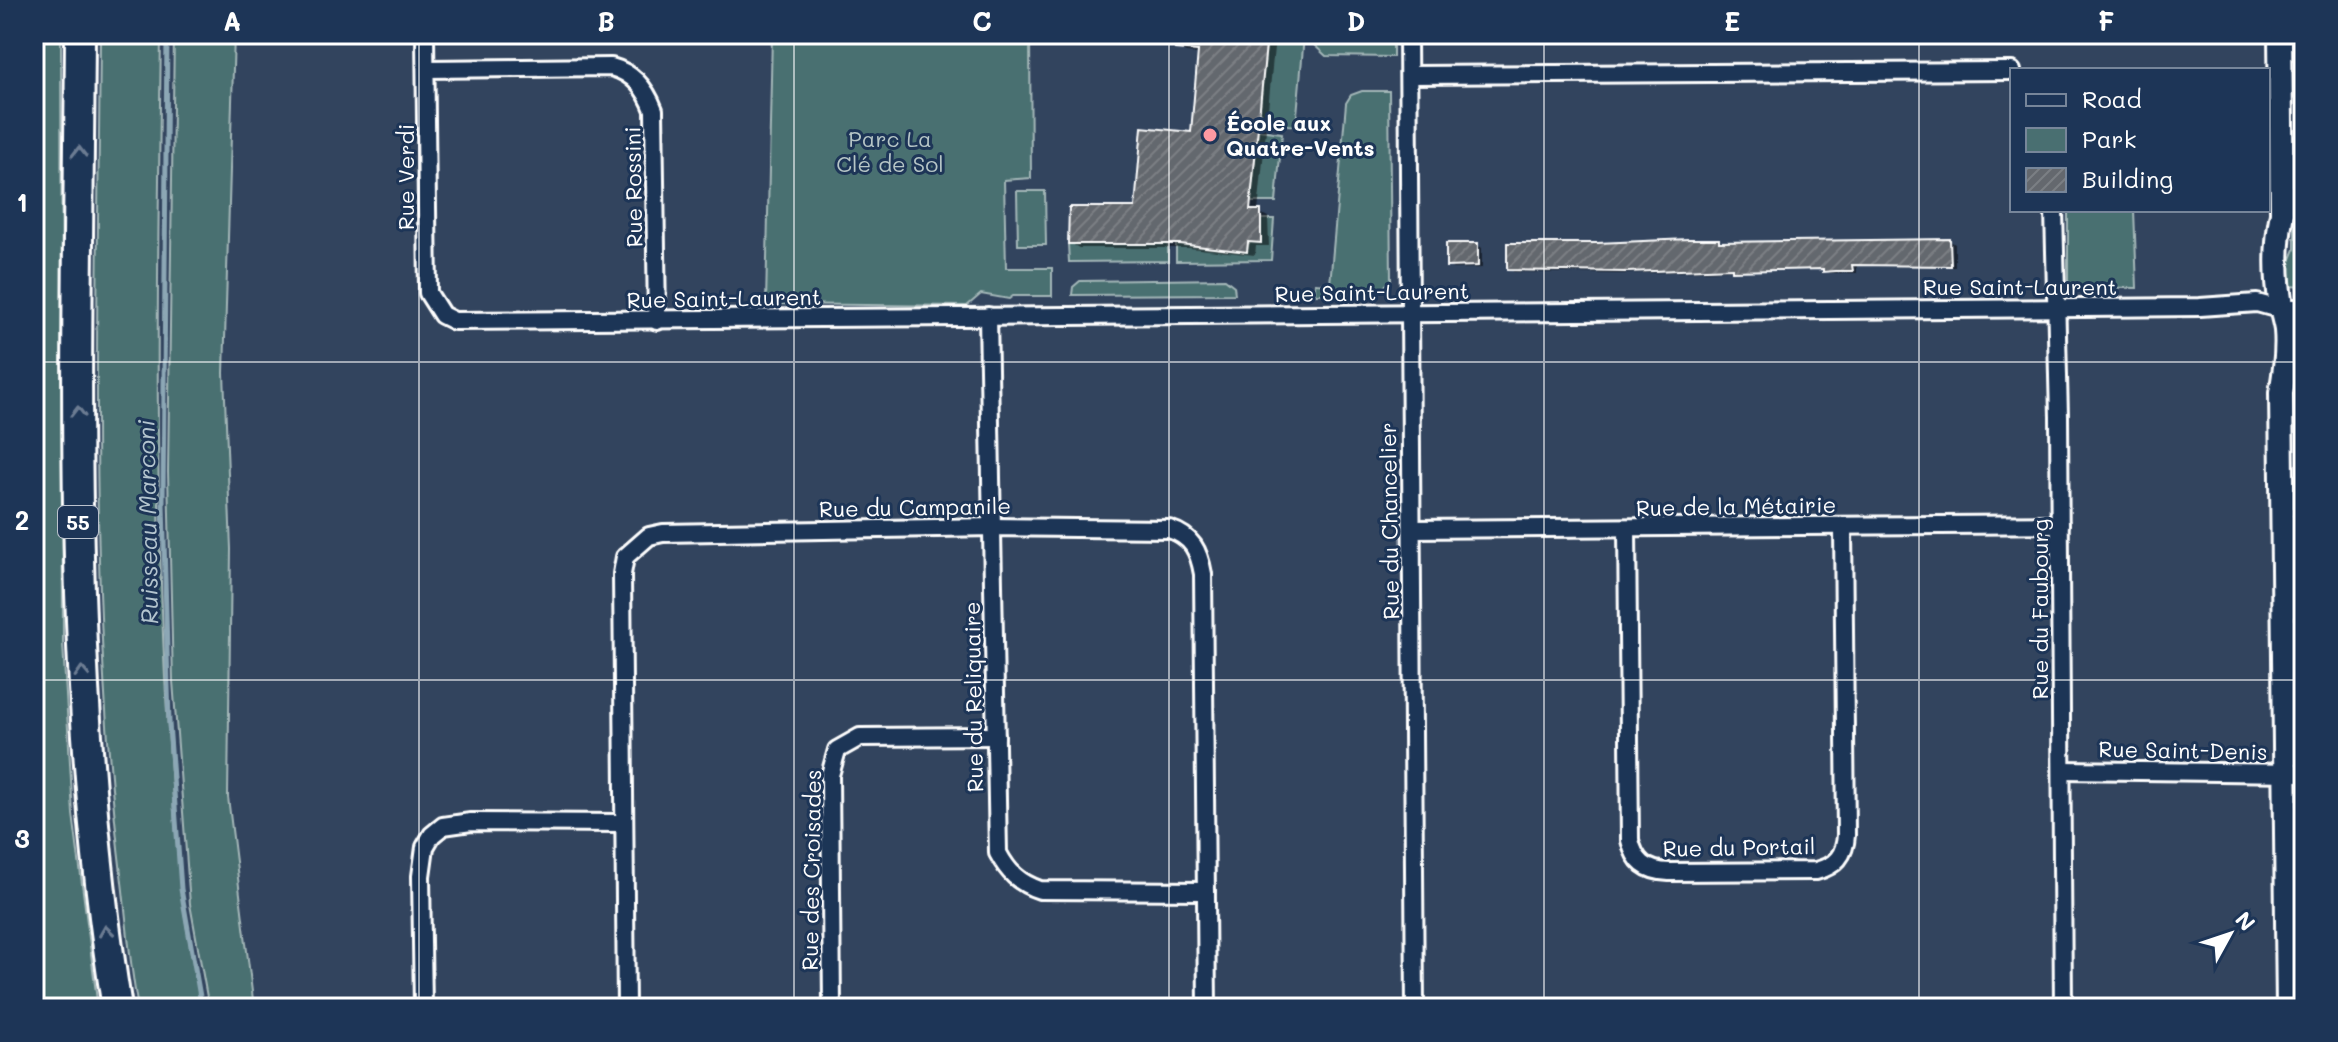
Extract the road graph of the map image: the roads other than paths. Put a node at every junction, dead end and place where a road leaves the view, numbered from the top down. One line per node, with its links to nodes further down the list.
1 (80, 34): 26 (highway, 55, one-way to 1)
2 (425, 34): 5 (street, Rue Verdi)
3 (1408, 34): 7 (street, Rue du Chancelier)
4 (2280, 34): 10 (street)
5 (426, 69): 12 (street, Rue Verdi); 15 (street, Rue Rossini)
6 (2010, 71): 7 (street)
7 (1409, 75): 13 (street, Rue du Chancelier)
8 (2054, 212): 9 (street, Rue du Faubourg)
9 (2056, 307): 10 (street, Rue Saint-Laurent); 13 (street, Rue Saint-Laurent); 16 (street, Rue du Faubourg)
10 (2281, 308): 11 (street, Rue Saint-Laurent); 23 (street)
11 (2304, 308)
12 (442, 315): 15 (street, Rue Saint-Laurent)
13 (1409, 315): 14 (street, Rue Saint-Laurent); 19 (street, Rue du Chancelier)
14 (988, 316): 15 (street, Rue Saint-Laurent); 17 (street, Rue du Reliquaire)
15 (657, 321)
16 (2060, 524): 18 (street, Rue de la Métairie); 22 (street, Rue du Faubourg)
17 (993, 527): 21 (street, Rue du Reliquaire); 24 (street, Rue du Campanile); 25 (street, Rue du Campanile)
18 (1843, 527): 20 (street, Rue de la Métairie); 20 (street, Rue du Portail)
19 (1412, 529): 20 (street, Rue de la Métairie); 31 (street, Rue du Chancelier)
20 (1627, 529)
21 (996, 736): 25 (street, Rue du Reliquaire); 29 (street, Rue des Croisades)
22 (2062, 770): 23 (street, Rue Saint-Denis); 32 (street, Rue du Faubourg)
23 (2295, 773): 33 (street)
24 (624, 823): 27 (street); 28 (street, Rue du Campanile)
25 (1206, 891): 30 (street, Rue du Campanile)
26 (117, 1008)
27 (423, 1008)
28 (626, 1008)
29 (832, 1008)
30 (1207, 1008)
31 (1415, 1008)
32 (2063, 1008)
33 (2288, 1008)

